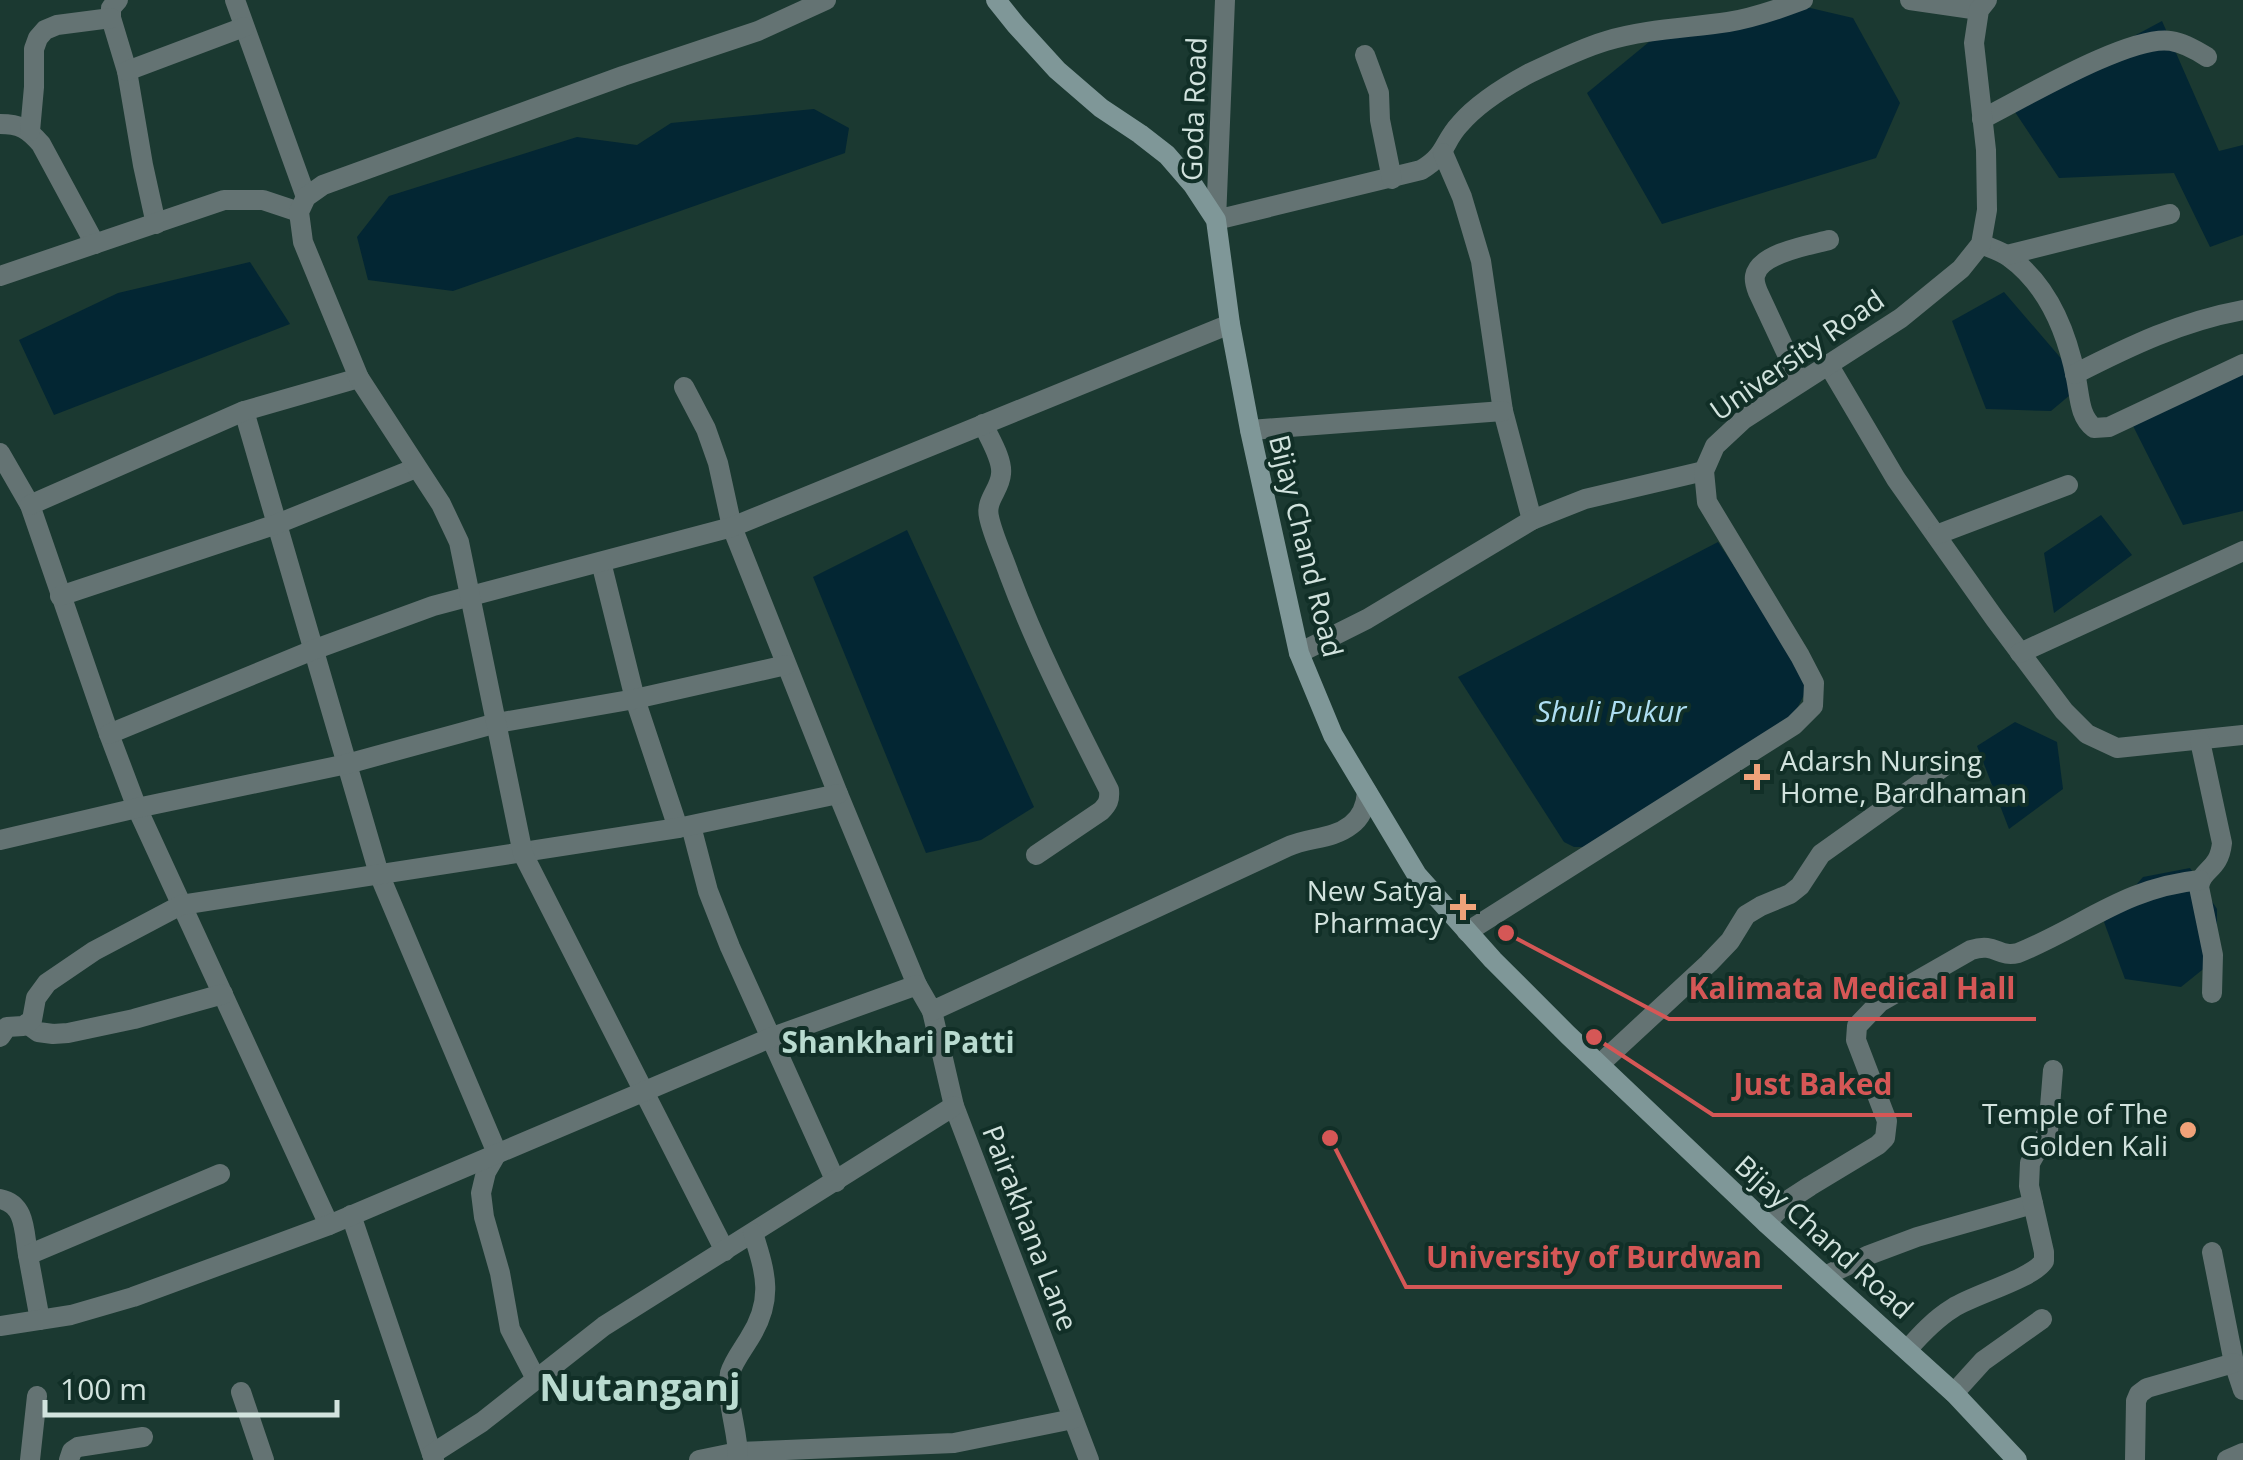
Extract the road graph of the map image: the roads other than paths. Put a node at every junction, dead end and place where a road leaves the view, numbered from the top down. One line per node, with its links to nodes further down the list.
1 (235, 0): 9 (street)
2 (826, 0): 18 (street)
3 (996, 0): 20 (main road, Bijay Chand Road)
4 (1226, 0): 20 (street, Goda Road)
5 (1802, 0): 16 (street)
6 (1910, 0): 7 (street)
7 (1983, 5): 13 (street)
8 (114, 9): 12 (street); 15 (street)
9 (244, 27): 12 (street); 18 (street)
10 (1365, 55): 17 (street)
11 (2207, 57): 13 (street)
12 (127, 71): 21 (street)
13 (1982, 119): 24 (street)
14 (0, 124): 15 (street)
15 (30, 130): 23 (street)
16 (1443, 153): 17 (street); 36 (street)
17 (1392, 179): 20 (street)
18 (302, 205): 21 (street); 32 (street)
19 (2170, 214): 25 (street)
20 (1216, 220): 28 (main road, Bijay Chand Road)
21 (156, 224): 23 (street)
22 (1829, 240): 33 (street)
23 (95, 244): 26 (street)
24 (1981, 244): 25 (street); 29 (street, University Road)
25 (2007, 255): 31 (street)
26 (0, 276)
27 (2243, 310): 31 (street)
28 (1230, 324): 37 (street); 38 (main road, Bijay Chand Road)
29 (1828, 364): 33 (street, University Road); 47 (street)
30 (2243, 364): 31 (street)
31 (2075, 374)
32 (359, 378): 35 (street); 40 (street)
33 (1800, 382): 41 (street, University Road)
34 (684, 387): 46 (street, Pairakhana Lane)
35 (244, 411): 43 (street); 45 (street)
36 (1503, 411): 38 (street); 44 (street)
37 (983, 424): 46 (street); 69 (street)
38 (1250, 430): 54 (main road, Bijay Chand Road)
39 (0, 453): 43 (street)
40 (416, 468): 45 (street); 51 (street)
41 (1704, 471): 44 (street); 73 (street)
42 (2068, 485): 47 (street)
43 (30, 506): 50 (street)
44 (1532, 520): 54 (street)
45 (276, 524): 50 (street); 52 (street)
46 (732, 527): 49 (street); 55 (street, Pairakhana Lane)
47 (1936, 535): 53 (street)
48 (2243, 550): 53 (street)
49 (601, 562): 51 (street); 56 (street)
50 (60, 596): 58 (street)
51 (469, 596): 52 (street); 57 (street)
52 (312, 650): 58 (street); 62 (street)
53 (2020, 653): 60 (street)
54 (1300, 654): 63 (main road, Bijay Chand Road)
55 (786, 664): 56 (street); 64 (street, Pairakhana Lane)
56 (635, 699): 57 (street); 66 (street)
57 (497, 723): 62 (street); 68 (street)
58 (108, 734): 65 (street)
59 (2243, 735): 60 (street)
60 (2200, 741): 71 (street)
61 (1950, 762): 81 (street)
62 (347, 764): 65 (street); 70 (street)
63 (1367, 792): 73 (main road, Bijay Chand Road); 77 (street)
64 (838, 794): 66 (street); 74 (street, Pairakhana Lane)
65 (137, 808): 67 (street); 72 (street)
66 (684, 827): 68 (street); 80 (street)
67 (0, 840)
68 (523, 854): 70 (street); 83 (street)
69 (1036, 855)
70 (379, 874): 72 (street); 85 (street)
71 (2200, 880): 75 (street); 91 (street)
72 (182, 905): 76 (street); 78 (street)
73 (1467, 932): 81 (main road, Bijay Chand Road)
74 (917, 985): 77 (street, Pairakhana Lane); 80 (street)
75 (2212, 992)
76 (222, 994): 78 (street); 92 (street)
77 (932, 1012): 84 (street, Pairakhana Lane)
78 (27, 1024): 79 (street)
79 (0, 1037)
80 (770, 1038): 83 (street); 87 (street)
81 (1600, 1064): 91 (main road, Bijay Chand Road)
82 (2053, 1070): 89 (street)
83 (644, 1092): 85 (street); 94 (street)
84 (954, 1106): 87 (street); 108 (street, Pairakhana Lane)
85 (497, 1153): 90 (street); 103 (street)
86 (220, 1174): 96 (street)
87 (836, 1182): 93 (street)
88 (0, 1199): 96 (street)
89 (2033, 1204): 97 (street); 101 (street)
90 (351, 1215): 92 (street); 113 (street)
91 (1766, 1223): 97 (main road, Bijay Chand Road)
92 (330, 1225): 99 (street)
93 (753, 1234): 94 (street); 112 (street)
94 (724, 1251): 103 (street)
95 (2212, 1252): 102 (street)
96 (28, 1255): 99 (street)
97 (1825, 1276): 101 (main road, Bijay Chand Road)
98 (2042, 1319): 106 (street)
99 (40, 1320): 100 (street)
100 (0, 1326)
101 (1907, 1350): 106 (main road, Bijay Chand Road)
102 (2234, 1363): 104 (street); 120 (street)
103 (536, 1379): 113 (street)
104 (2243, 1390)
105 (241, 1392): 116 (street)
106 (1954, 1392): 119 (main road, Bijay Chand Road)
107 (37, 1396): 114 (street)
108 (1073, 1419): 110 (street); 118 (street, Pairakhana Lane)
109 (143, 1438): 115 (street)
110 (954, 1452): 112 (street)
111 (2243, 1453): 121 (street)
112 (738, 1456): 117 (street)
113 (433, 1457)
114 (30, 1460)
115 (70, 1460)
116 (264, 1460)
117 (698, 1460)
118 (1089, 1460)
119 (2017, 1460)
120 (2135, 1460)
121 (2227, 1460)

